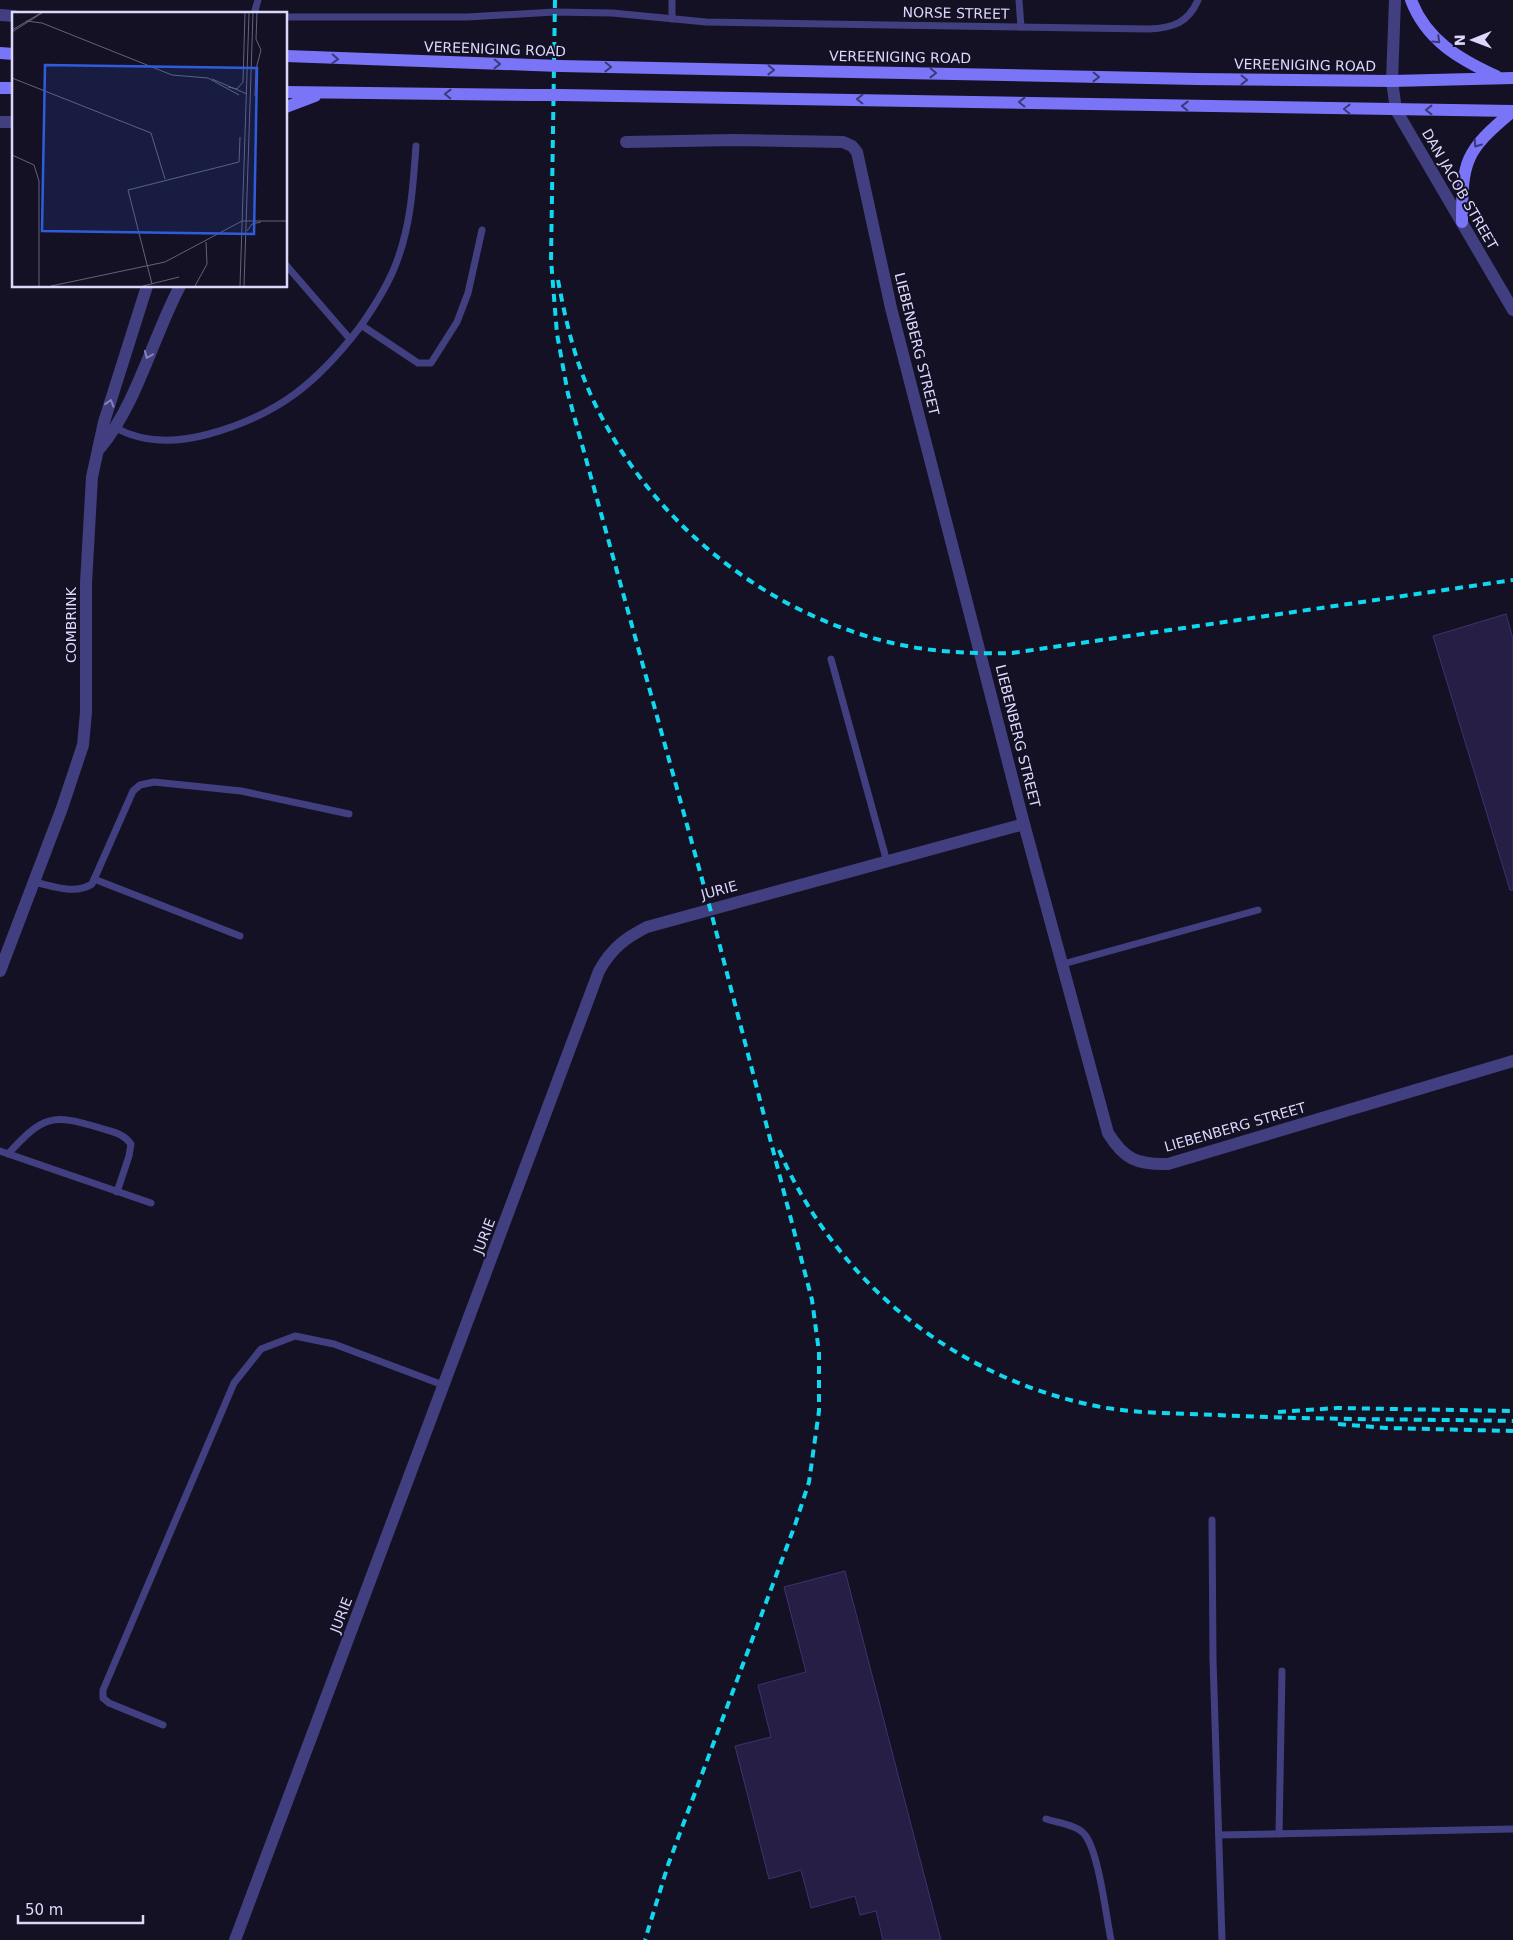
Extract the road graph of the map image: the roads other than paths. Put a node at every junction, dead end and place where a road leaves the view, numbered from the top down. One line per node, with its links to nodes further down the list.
1 (672, 0): 7 (lane)
2 (1019, 0): 8 (lane)
3 (1198, 0): 8 (lane, NORSE STREET)
4 (1395, 0): 11 (street)
5 (1411, 0): 10 (main road, one-way to 10)
6 (288, 16): 7 (lane, NORSE STREET)
7 (672, 19): 8 (lane, NORSE STREET)
8 (1021, 27)
9 (288, 56): 11 (main road, VEREENIGING ROAD, one-way to 11, bridge)
10 (1506, 78): 11 (main road, VEREENIGING ROAD)
11 (1392, 81): 15 (street)
12 (288, 92): 13 (main road)
13 (327, 93): 14 (main road); 15 (main road, one-way to 13, bridge)
14 (288, 106)
15 (1396, 110): 16 (main road, one-way to 15); 19 (street, DAN JACOB STREET)
16 (1513, 111): 19 (main road, one-way to 19)
17 (626, 142): 34 (street, LIEBENBERG STREET)
18 (416, 146): 27 (lane)
19 (1462, 222): 25 (street, DAN JACOB STREET)
20 (482, 230): 27 (lane)
21 (288, 267): 28 (lane)
22 (146, 288): 29 (street, one-way to 22)
23 (172, 288): 26 (street)
24 (179, 288): 26 (street, COMBRINK)
25 (1513, 310)
26 (167, 311): 30 (street, COMBRINK, one-way to 30)
27 (361, 325): 28 (lane)
28 (350, 340): 30 (lane)
29 (104, 422): 30 (lane); 31 (street)
30 (116, 428): 31 (street, COMBRINK)
31 (99, 450): 37 (street, COMBRINK)
32 (831, 658): 35 (lane)
33 (349, 814): 36 (lane)
34 (1024, 824): 35 (street, JURIE); 40 (street, LIEBENBERG STREET)
35 (887, 862): 47 (street, JURIE)
36 (94, 879): 37 (lane); 39 (lane)
37 (34, 882): 41 (street, COMBRINK)
38 (1258, 910): 40 (lane)
39 (240, 936)
40 (1063, 964): 42 (street, LIEBENBERG STREET)
41 (0, 971)
42 (1513, 1061)
43 (0, 1151): 44 (lane)
44 (8, 1154): 45 (lane); 45 (lane)
45 (117, 1192): 46 (lane)
46 (151, 1203)
47 (443, 1386): 50 (lane); 55 (street, JURIE)
48 (1212, 1520): 54 (lane)
49 (1282, 1671): 53 (lane)
50 (163, 1725)
51 (1046, 1820): 56 (lane)
52 (1513, 1829): 53 (lane)
53 (1278, 1834): 54 (lane)
54 (1219, 1835): 57 (lane)
55 (235, 1940)
56 (1111, 1940)
57 (1222, 1940)

